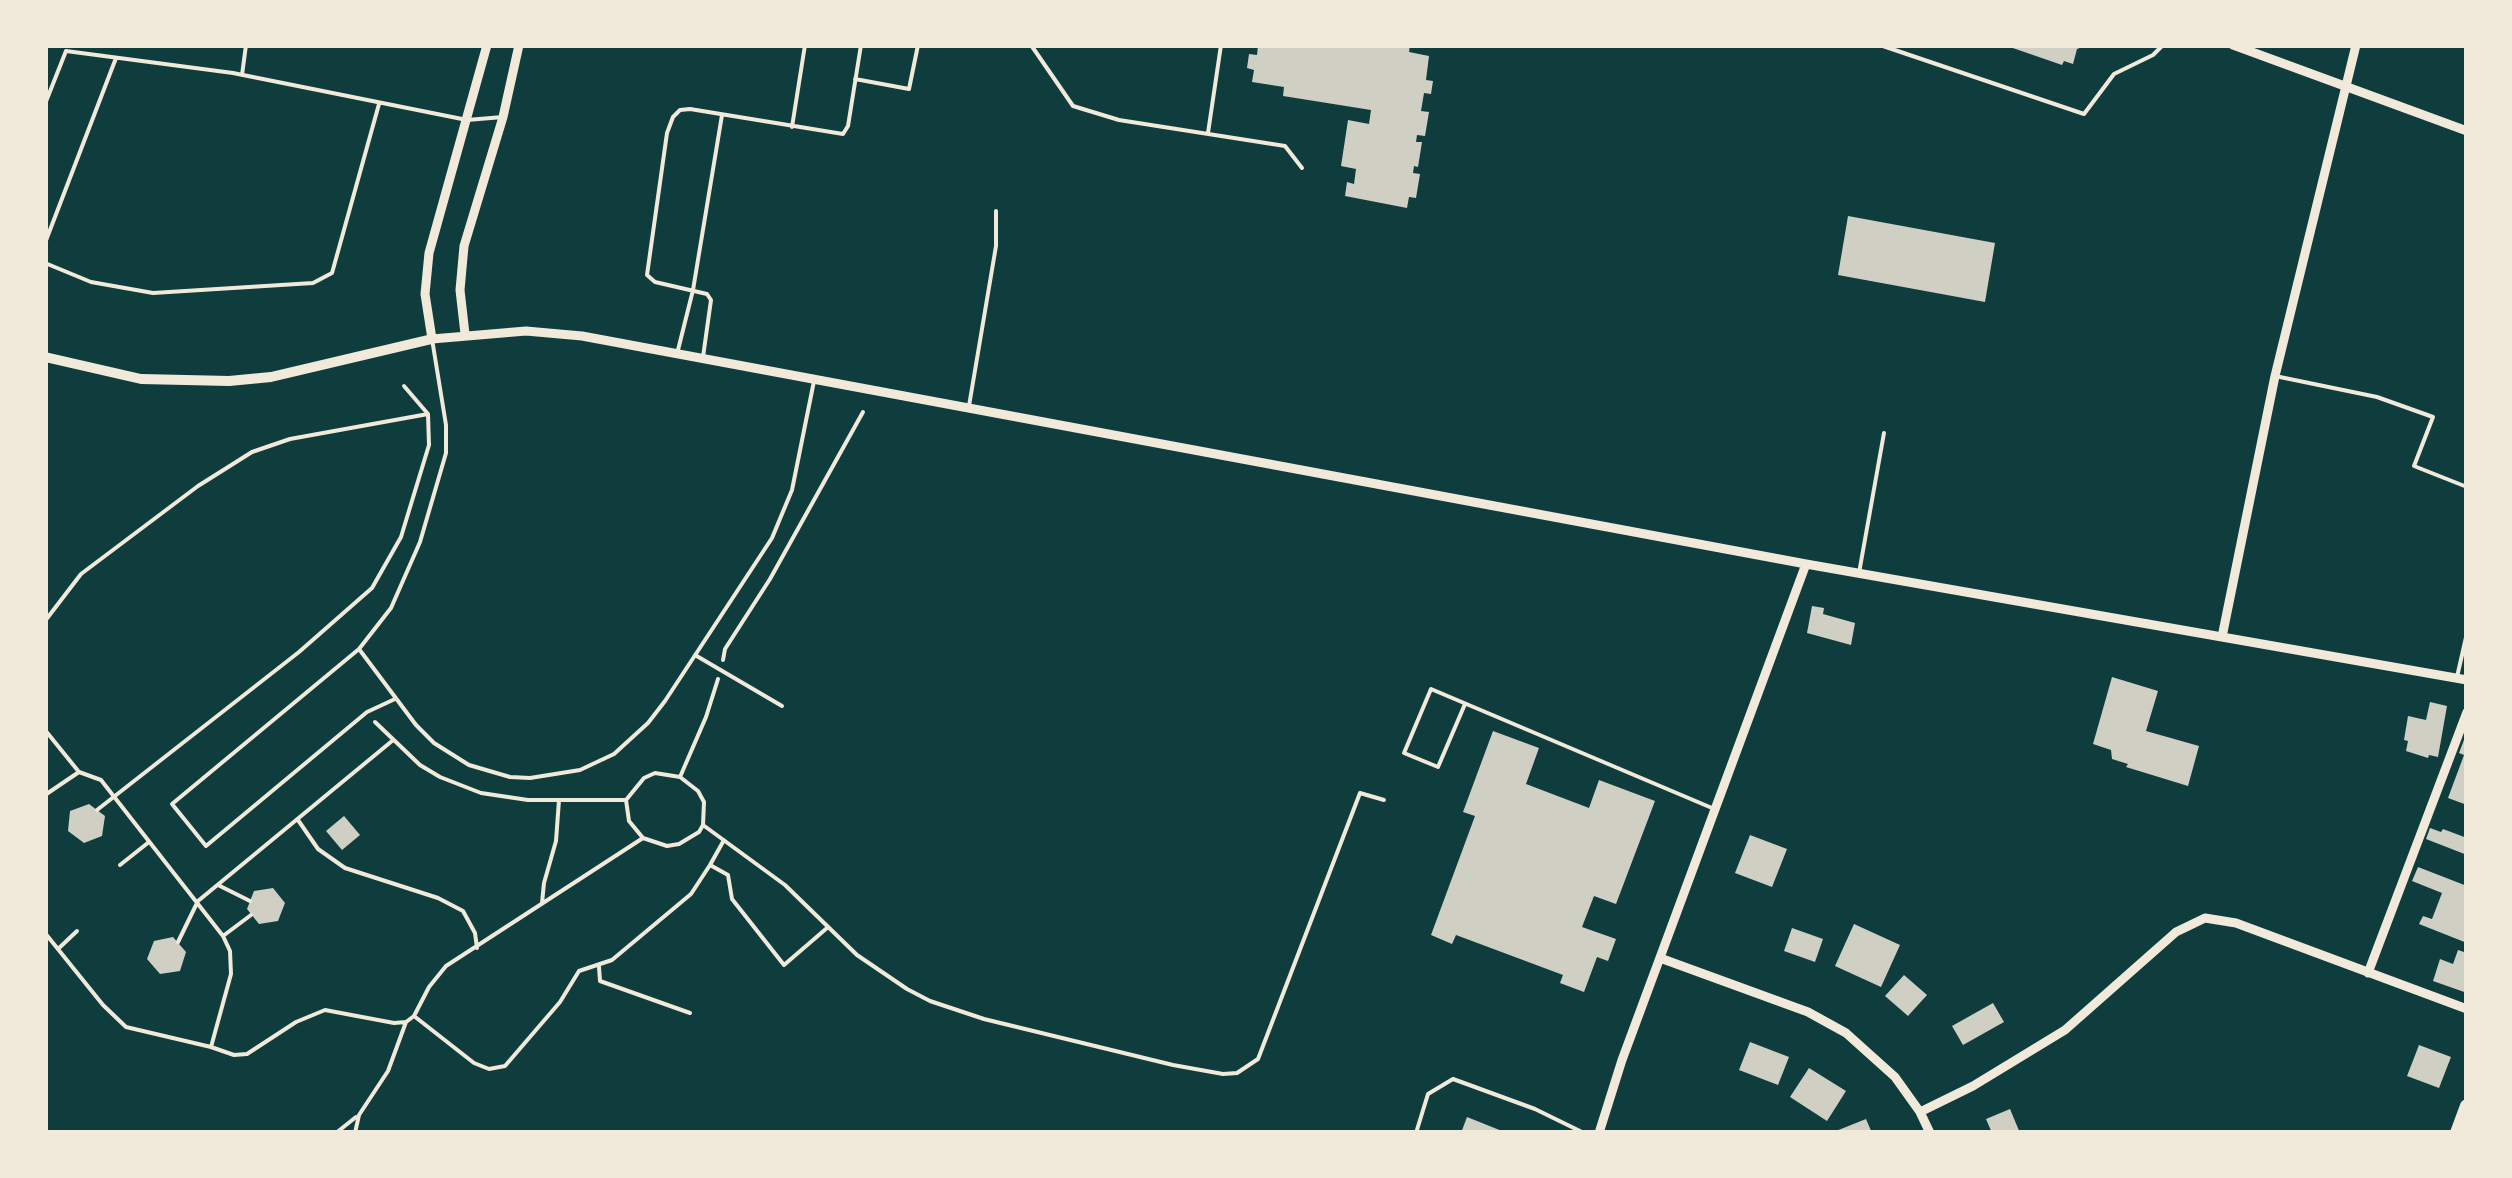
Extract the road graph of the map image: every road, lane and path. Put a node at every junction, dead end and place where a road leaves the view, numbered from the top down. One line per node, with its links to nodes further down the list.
1 (246, 45): 15 (lane)
2 (487, 45): 22 (street)
3 (520, 45): 21 (street)
4 (806, 45): 23 (lane)
5 (862, 45): 16 (lane)
6 (918, 45): 16 (lane)
7 (1031, 45): 25 (lane)
8 (1221, 45): 25 (lane)
9 (1880, 45): 10 (lane)
10 (2163, 45)
11 (2232, 45): 17 (street)
12 (2356, 45): 17 (street)
13 (68, 48): 14 (lane); 18 (lane)
14 (116, 58): 15 (lane); 28 (lane)
15 (242, 75): 19 (lane)
16 (855, 79): 23 (lane)
17 (2345, 87): 24 (street); 36 (street)
18 (45, 104)
19 (379, 104): 22 (lane); 29 (lane)
20 (722, 115): 23 (lane); 30 (lane); 30 (lane)
21 (502, 117): 22 (lane); 31 (street)
22 (468, 120): 32 (street)
23 (792, 126)
24 (2467, 131)
25 (1208, 133): 26 (lane)
26 (1302, 168)
27 (996, 211): 39 (lane)
28 (45, 243)
29 (45, 263)
30 (693, 290): 33 (lane); 35 (lane)
31 (465, 334): 32 (street); 33 (street)
32 (432, 339): 34 (street); 49 (lane)
33 (677, 354): 35 (street)
34 (45, 357)
35 (702, 358): 37 (street)
36 (2275, 376): 43 (lane); 48 (street)
37 (814, 381): 39 (street); 50 (lane)
38 (404, 386): 41 (path)
39 (968, 410): 44 (street)
40 (863, 412): 51 (path)
41 (428, 414): 46 (path); 62 (path)
42 (1884, 433): 45 (lane)
43 (2467, 487)
44 (1806, 564): 45 (street); 65 (street)
45 (1860, 573): 48 (street)
46 (45, 620)
47 (2467, 633): 52 (lane)
48 (2222, 636): 52 (street)
49 (359, 649): 53 (lane); 53 (lane)
50 (695, 655): 51 (lane); 53 (lane)
51 (720, 669): 55 (lane); 60 (path)
52 (2462, 679)
53 (395, 698)
54 (1465, 704): 54 (lane); 65 (lane)
55 (782, 706)
56 (2467, 712): 88 (street)
57 (45, 730): 59 (path)
58 (392, 741): 67 (path)
59 (79, 772): 61 (path); 62 (path)
60 (680, 776): 68 (path); 69 (path)
61 (45, 795)
62 (112, 796): 66 (path); 71 (path)
63 (559, 800): 77 (path)
64 (1384, 800): 79 (path)
65 (1716, 809): 86 (street)
66 (98, 810)
67 (298, 820): 74 (path); 84 (path)
68 (704, 824): 69 (path); 70 (path)
69 (643, 838): 77 (path)
70 (724, 840): 73 (path); 79 (path)
71 (149, 842): 72 (path); 75 (path)
72 (120, 865)
73 (710, 865): 79 (path); 87 (path)
74 (218, 884): 75 (path); 76 (path)
75 (198, 901): 82 (path); 83 (path)
76 (250, 901)
77 (542, 903): 84 (path)
78 (252, 915): 82 (path)
79 (828, 928)
80 (77, 932): 85 (path)
81 (45, 933): 85 (path)
82 (223, 936): 93 (path)
83 (178, 942)
84 (477, 948): 91 (path)
85 (58, 949): 93 (path)
86 (1660, 958): 95 (street); 101 (street)
87 (599, 966): 90 (path); 91 (path)
88 (2368, 973): 89 (street); 95 (street)
89 (2467, 1009)
90 (690, 1014)
91 (414, 1016): 92 (path)
92 (406, 1022): 93 (path); 96 (path)
93 (211, 1047)
94 (2467, 1106): 103 (main road)
95 (1920, 1112): 102 (street)
96 (358, 1115): 97 (path); 98 (path)
97 (336, 1133)
98 (355, 1133)
99 (1416, 1133): 100 (lane)
100 (1584, 1133)
101 (1599, 1133)
102 (1930, 1133)
103 (2458, 1133)

